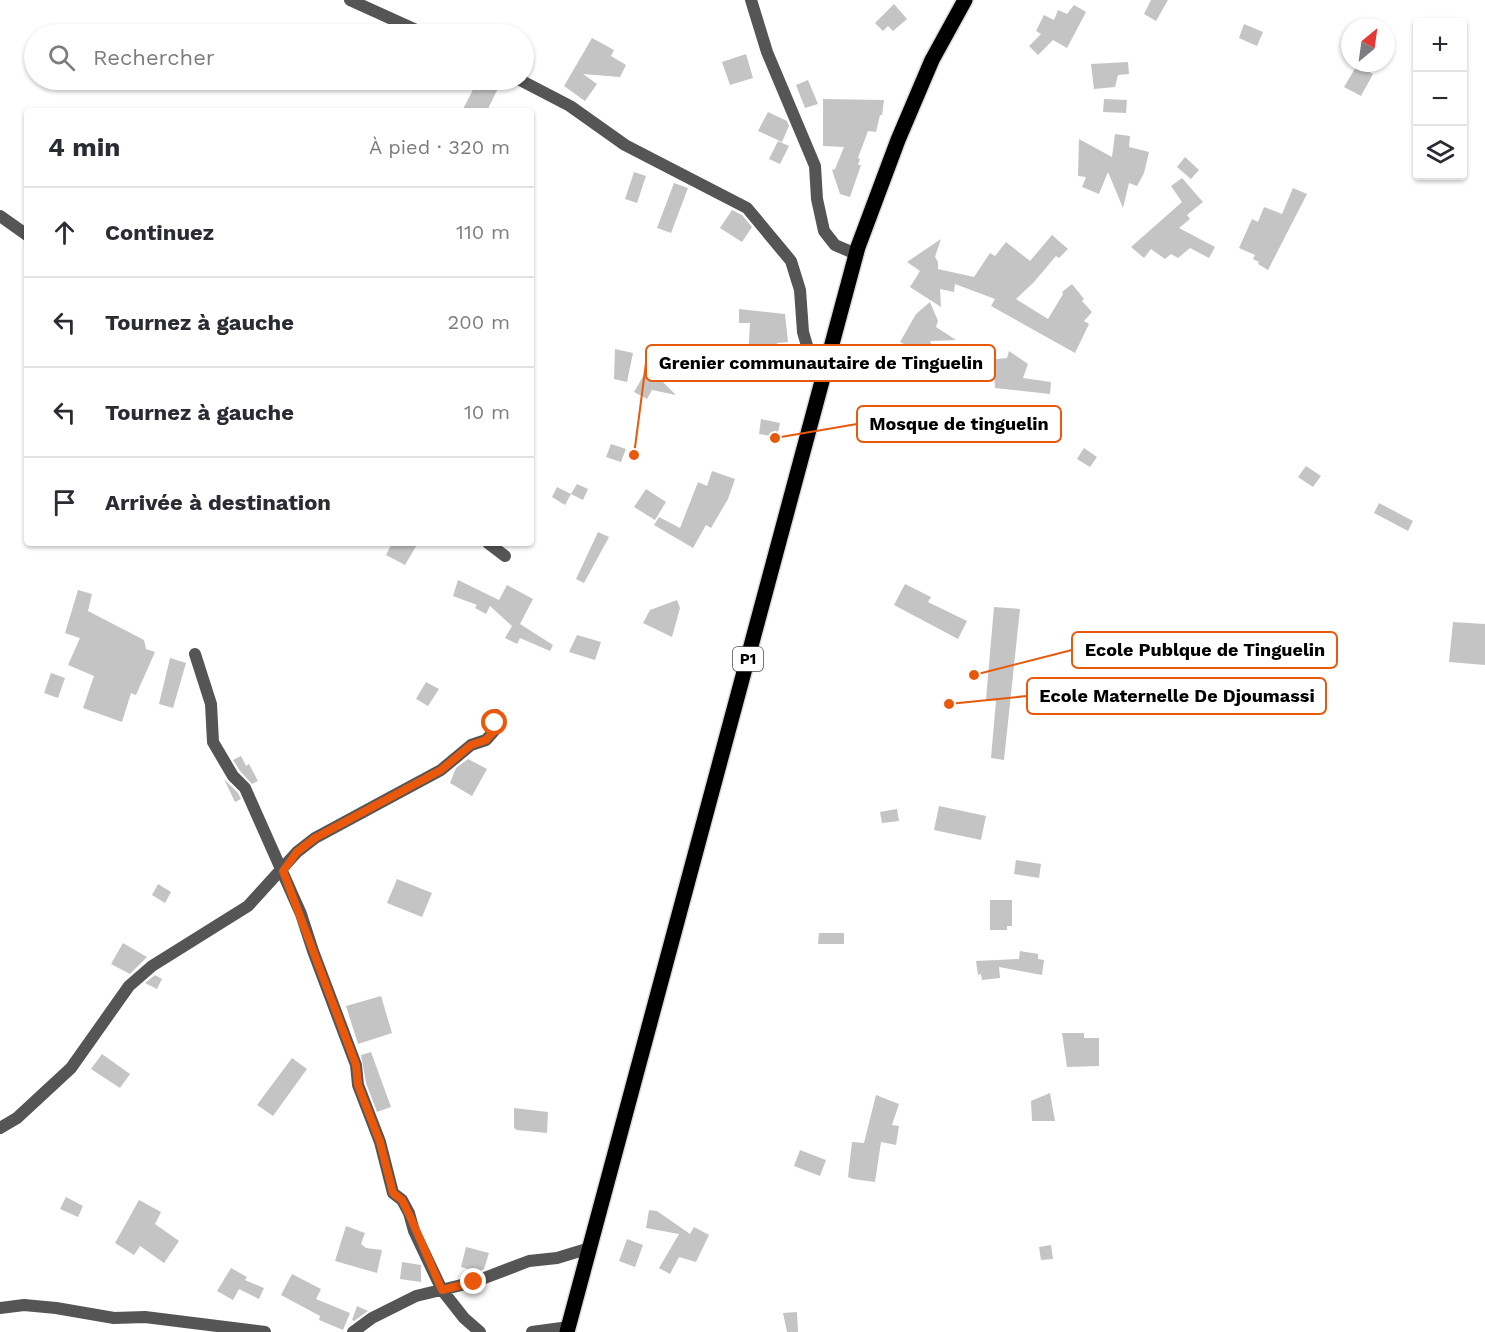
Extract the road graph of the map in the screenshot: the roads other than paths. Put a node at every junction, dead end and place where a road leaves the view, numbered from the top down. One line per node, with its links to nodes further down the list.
1 (350, 0): 4 (street)
2 (751, 0): 8 (street)
3 (965, 0): 8 (main road, P1)
4 (403, 24)
5 (534, 87): 9 (street)
6 (0, 216): 7 (street)
7 (24, 233)
8 (856, 254): 9 (main road, P1)
9 (822, 383): 16 (main road, P1)
10 (492, 546): 11 (street)
11 (505, 556)
12 (195, 654): 14 (street)
13 (496, 715): 14 (street)
14 (283, 871): 15 (street); 17 (street)
15 (0, 1128)
16 (590, 1248): 17 (street); 19 (main road, P1)
17 (442, 1290): 21 (street); 22 (street)
18 (0, 1308): 20 (street)
19 (568, 1329): 23 (street)
20 (266, 1332)
21 (353, 1332)
22 (480, 1332)
23 (531, 1332)

